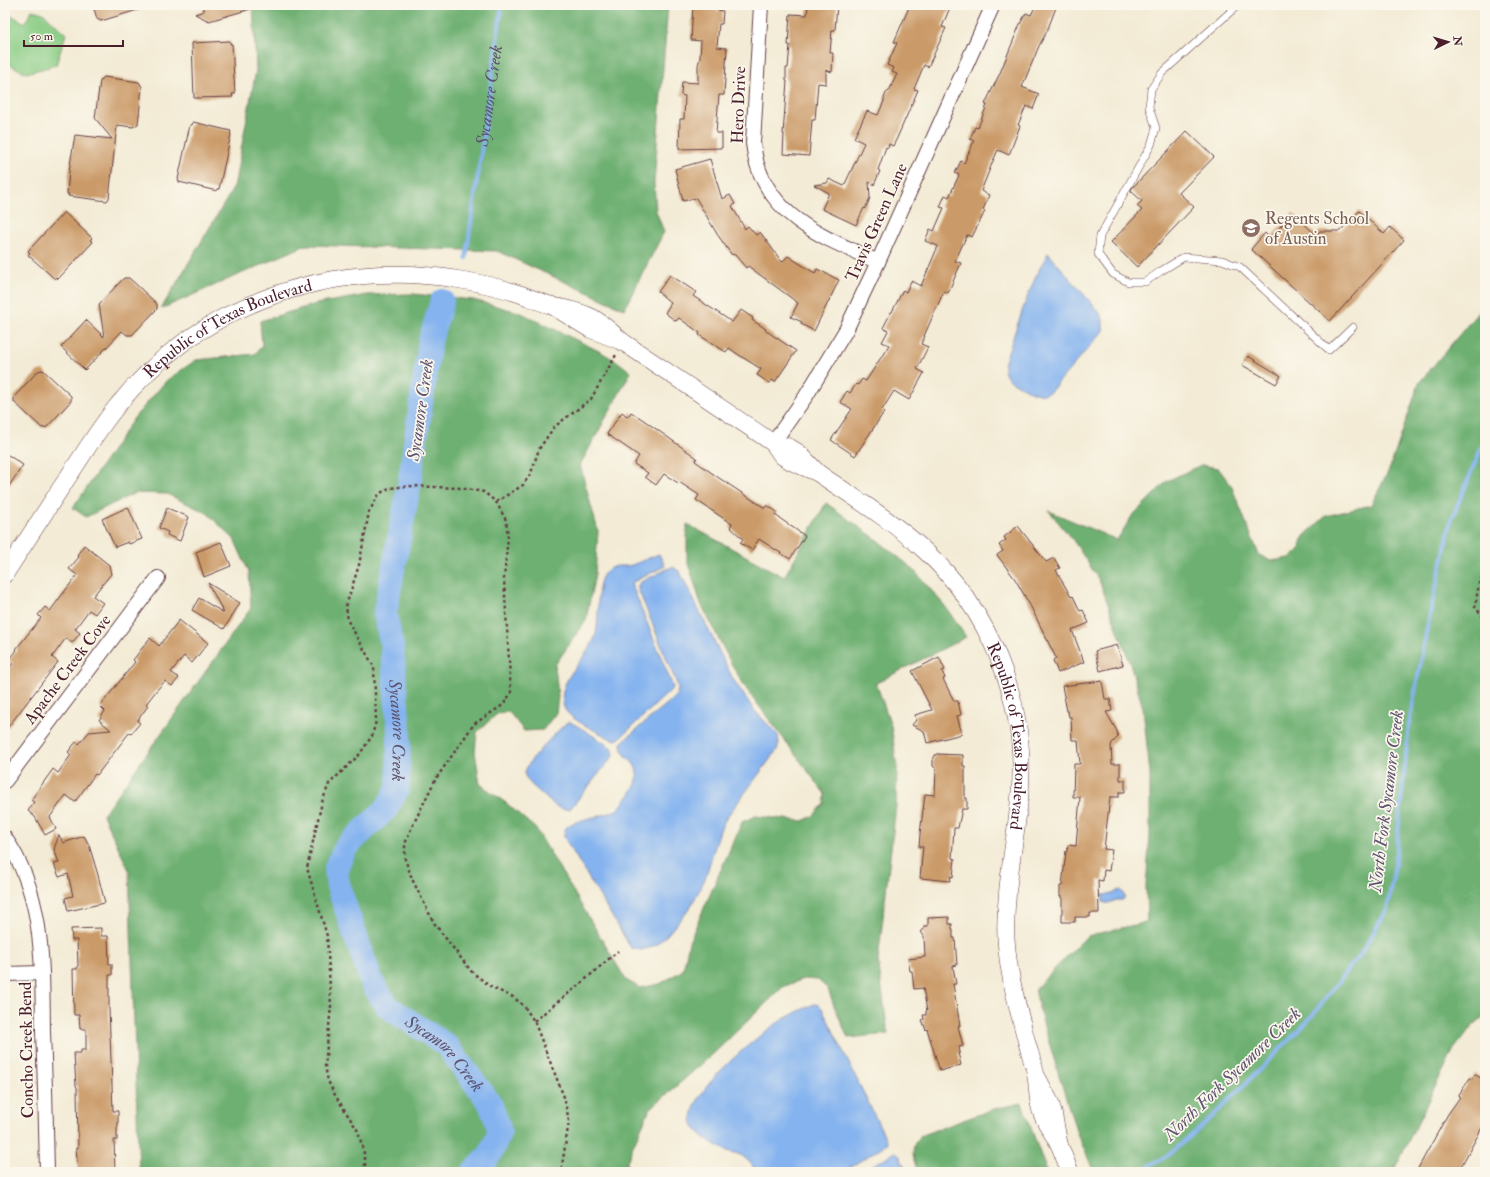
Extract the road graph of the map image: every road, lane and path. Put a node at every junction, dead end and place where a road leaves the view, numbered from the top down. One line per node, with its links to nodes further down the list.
1 (762, 5): 4 (street, Hero Drive)
2 (993, 5): 4 (street, Travis Green Lane)
3 (1238, 5): 5 (lane)
4 (878, 262): 7 (street, Travis Green Lane)
5 (1352, 327)
6 (619, 348): 7 (street, Republic of Texas Boulevard); 8 (path); 10 (street, Republic of Texas Boulevard)
7 (773, 443): 22 (street, Republic of Texas Boulevard)
8 (496, 502): 18 (path); 20 (path)
9 (1485, 571): 12 (path)
10 (5, 574)
11 (158, 578): 13 (street, Apache Creek Cove)
12 (1485, 619)
13 (5, 781)
14 (5, 838): 16 (street, Concho Creek Bend)
15 (618, 951): 18 (path)
16 (42, 973): 17 (street); 19 (street, Concho Creek Bend)
17 (5, 974)
18 (534, 1021): 21 (path)
19 (47, 1172)
20 (365, 1172)
21 (561, 1172)
22 (1070, 1172)

